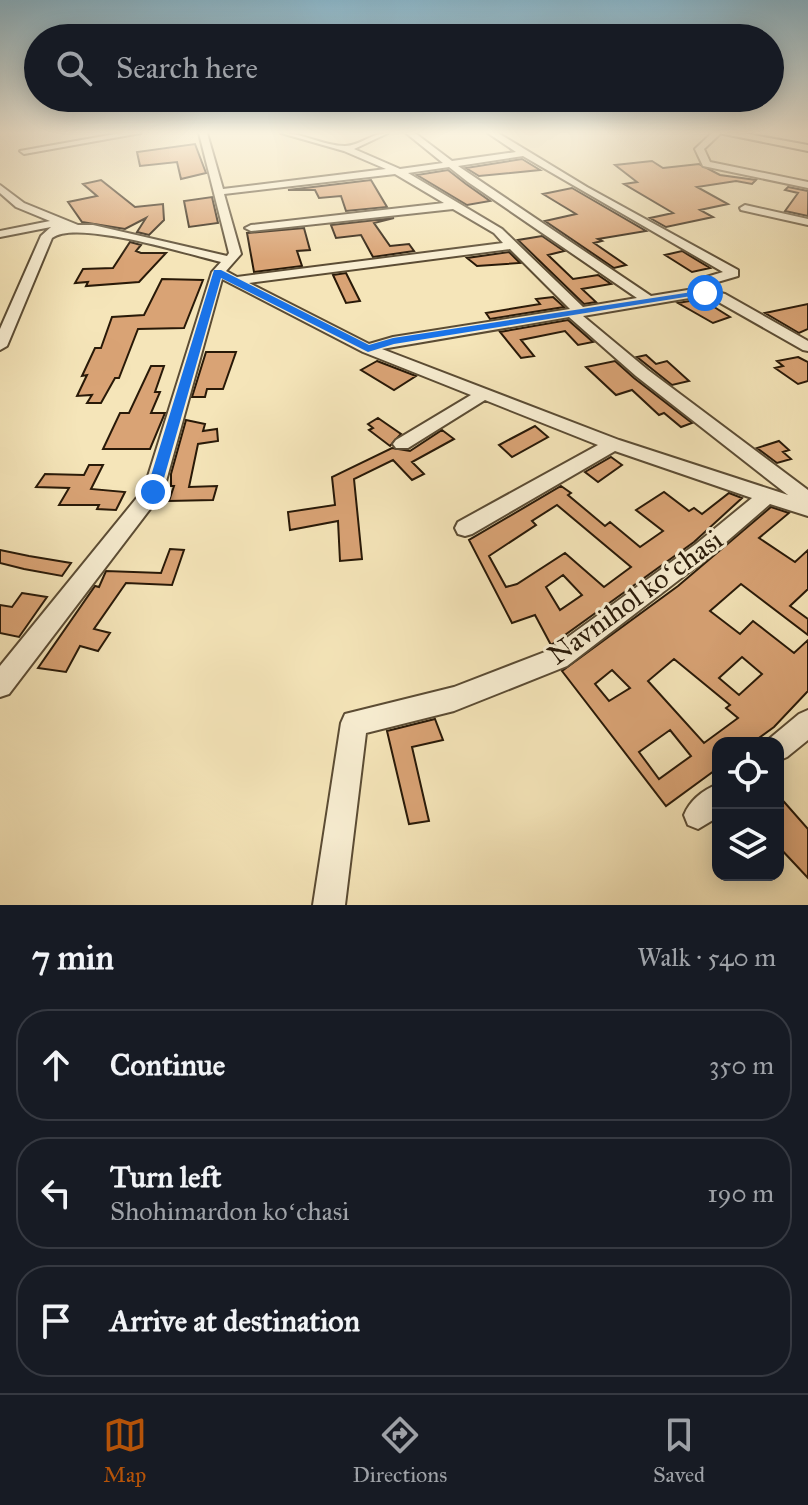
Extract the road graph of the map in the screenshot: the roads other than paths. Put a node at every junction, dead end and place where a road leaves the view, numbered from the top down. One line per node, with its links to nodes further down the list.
1 (214, 175): 9 (street)
2 (369, 175): 9 (street)
3 (404, 175): 10 (street)
4 (466, 175): 19 (street)
5 (563, 175): 18 (street)
6 (761, 175): 7 (street)
7 (808, 185)
8 (0, 188): 13 (street)
9 (219, 192): 17 (street)
10 (456, 205): 14 (street); 16 (street)
11 (745, 208): 12 (street)
12 (808, 222)
13 (68, 224): 15 (street); 17 (street); 21 (street)
14 (251, 228)
15 (0, 234)
16 (513, 245): 17 (street); 20 (street)
17 (227, 271): 23 (street); 31 (street)
18 (705, 293): 19 (street); 22 (street)
19 (648, 300): 20 (street)
20 (576, 312): 23 (street); 28 (street)
21 (0, 346)
22 (808, 347)
23 (368, 349): 24 (street)
24 (482, 395): 25 (street); 26 (street)
25 (402, 444)
26 (613, 444): 27 (street); 30 (street)
27 (768, 495): 29 (street); 34 (street, Navnihol koʻchasi)
28 (808, 500)
29 (808, 509)
30 (465, 528)
31 (0, 685)
32 (808, 723): 33 (street)
33 (784, 743)
34 (329, 905)

